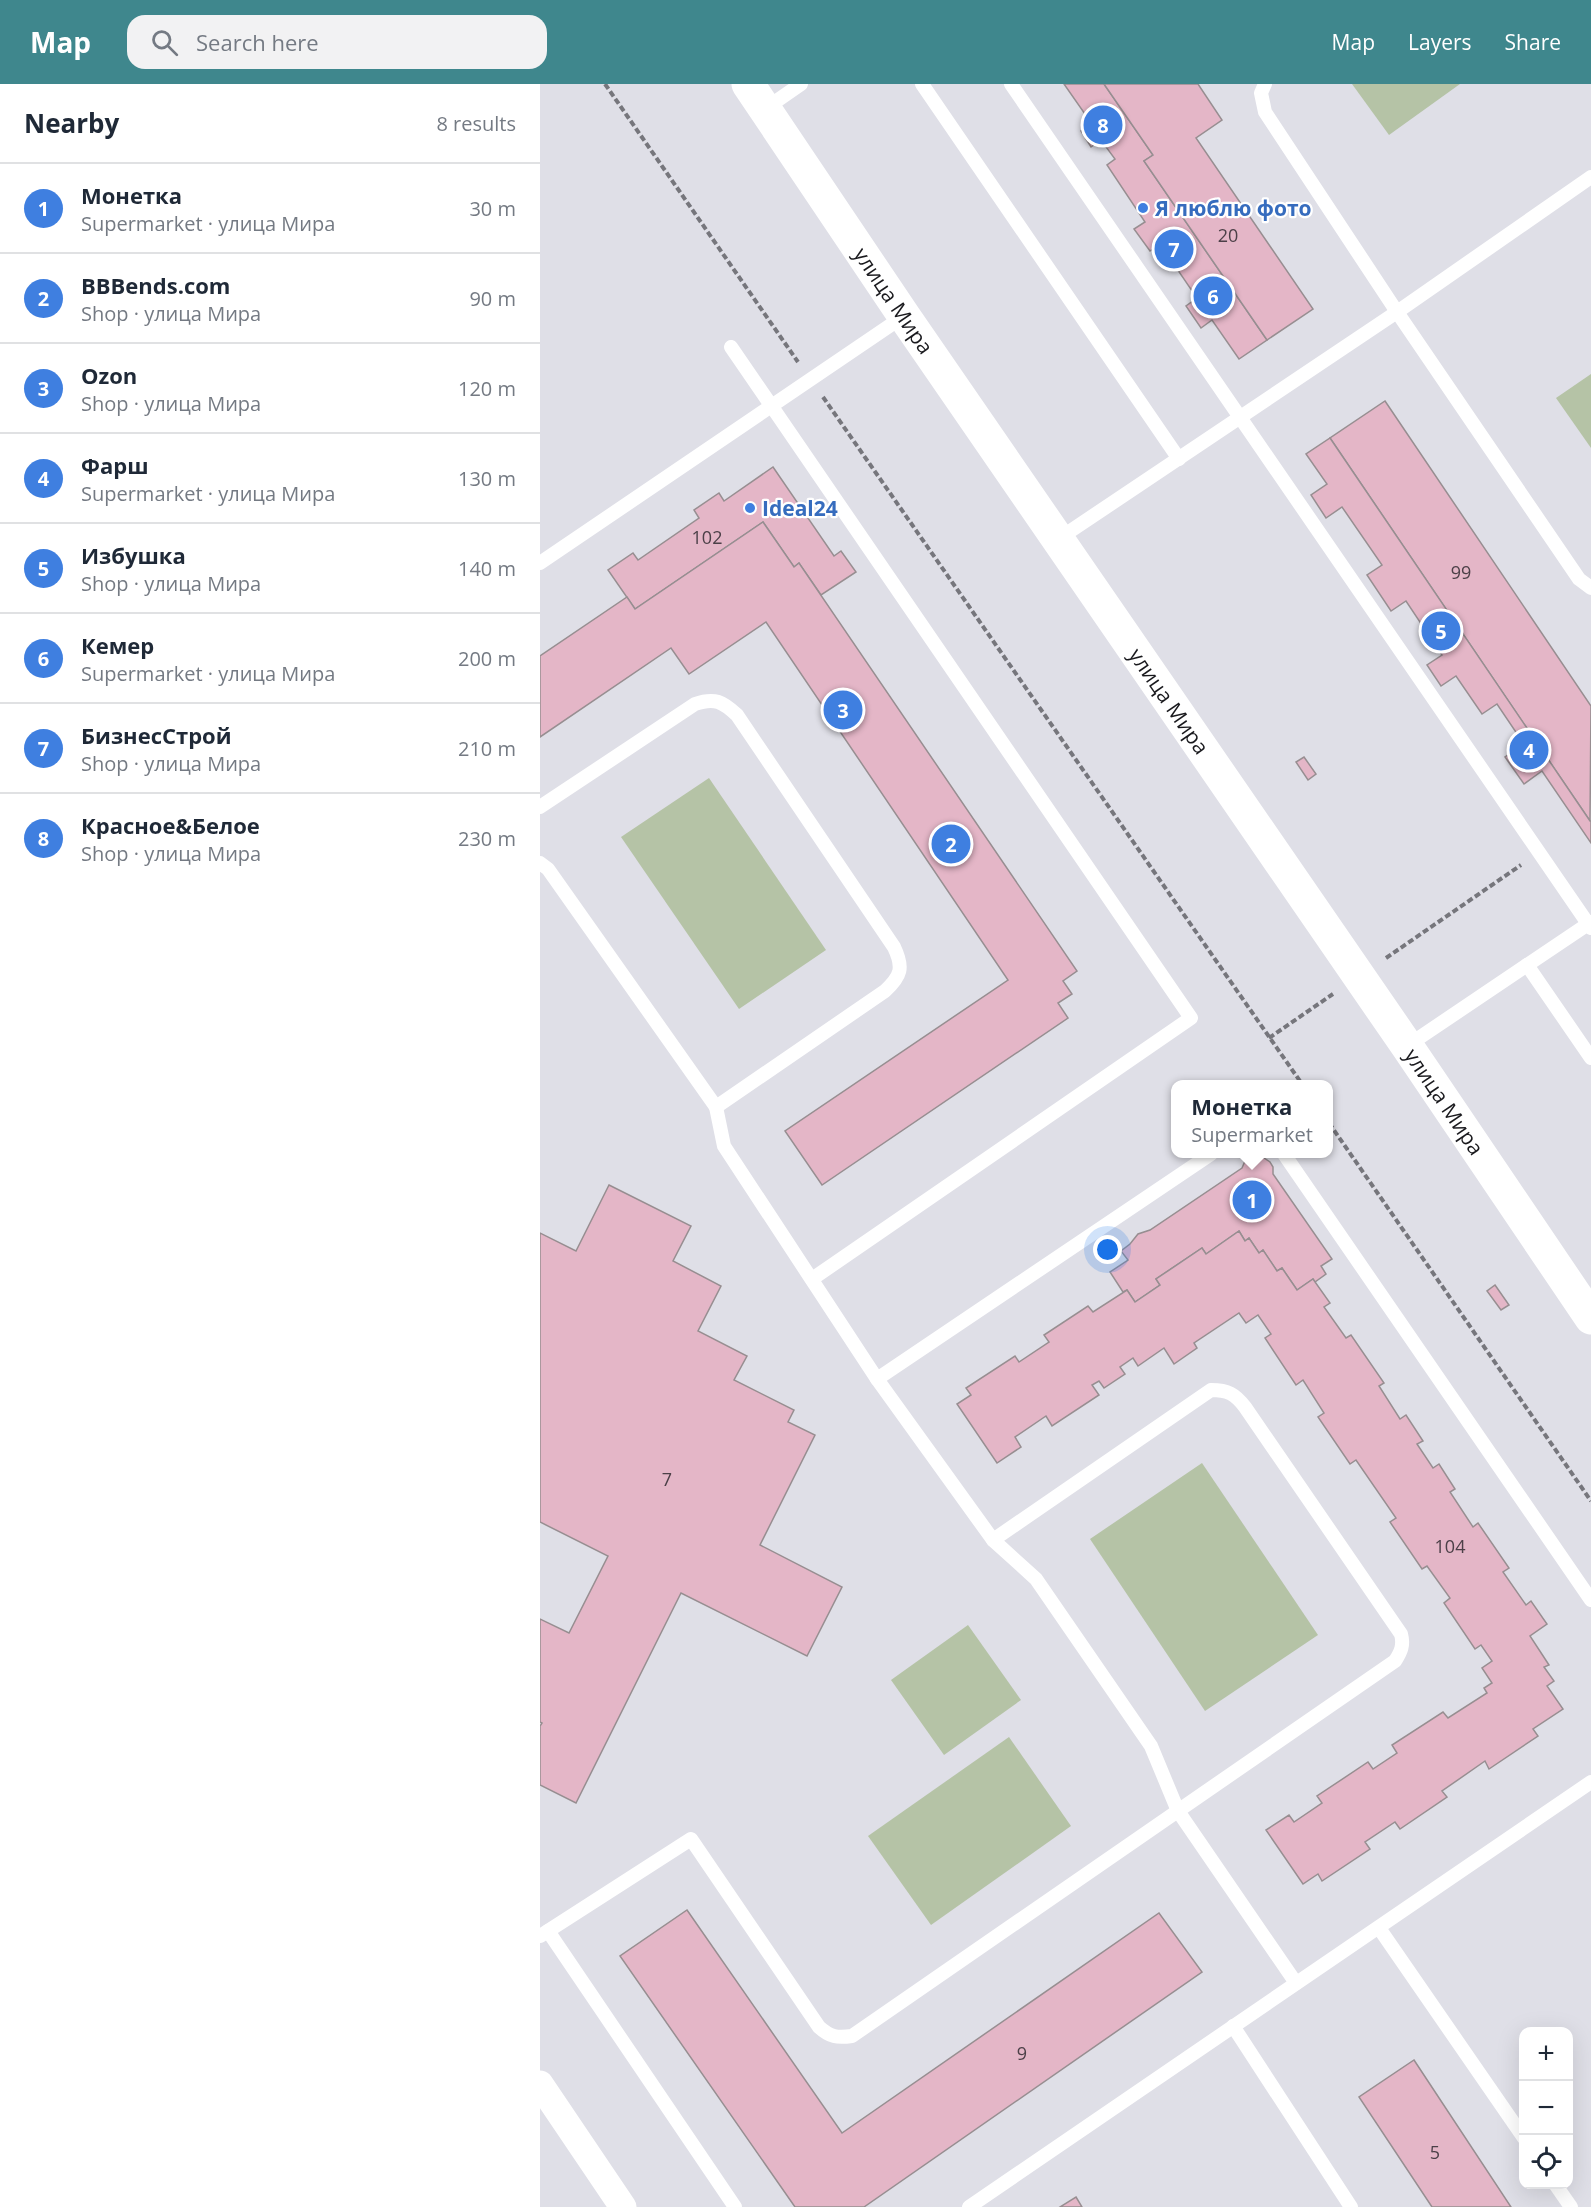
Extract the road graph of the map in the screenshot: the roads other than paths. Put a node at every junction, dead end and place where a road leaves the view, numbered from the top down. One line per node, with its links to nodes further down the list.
1 (801, 84): 5 (lane)
2 (922, 84): 12 (lane)
3 (1011, 84): 11 (lane)
4 (1265, 84): 7 (lane)
5 (756, 96): 8 (main road, улица Мира)
6 (1591, 177): 7 (lane)
7 (1397, 312): 11 (lane); 15 (lane)
8 (904, 315): 10 (lane); 13 (main road, улица Мира)
9 (731, 347): 10 (lane)
10 (772, 406): 14 (lane); 25 (lane)
11 (1241, 418): 12 (lane); 18 (lane)
12 (1179, 459): 13 (lane)
13 (1058, 540): 20 (main road, улица Мира)
14 (540, 563)
15 (1591, 588)
16 (540, 807): 22 (lane)
17 (540, 863): 22 (lane)
18 (1590, 925): 19 (lane)
19 (1527, 965): 20 (lane); 21 (lane)
20 (1407, 1046): 26 (main road, улица Мира)
21 (1591, 1058)
22 (716, 1107): 25 (lane)
23 (1205, 1158): 27 (lane)
24 (1287, 1158): 29 (lane)
25 (812, 1280): 27 (lane)
26 (1591, 1318)
27 (877, 1378): 28 (lane)
28 (993, 1540): 31 (lane); 31 (lane)
29 (1591, 1599)
30 (1591, 1782): 32 (lane)
31 (1178, 1811): 33 (lane); 34 (lane)
32 (1379, 1928): 34 (lane); 37 (lane)
33 (544, 1934): 40 (lane)
34 (1296, 1983): 35 (lane)
35 (1233, 2026): 41 (lane); 42 (lane)
36 (540, 2084): 39 (street)
37 (1522, 2135)
38 (1558, 2189): 43 (lane)
39 (623, 2207)
40 (735, 2207)
41 (969, 2207)
42 (1351, 2207)
43 (1571, 2207)

